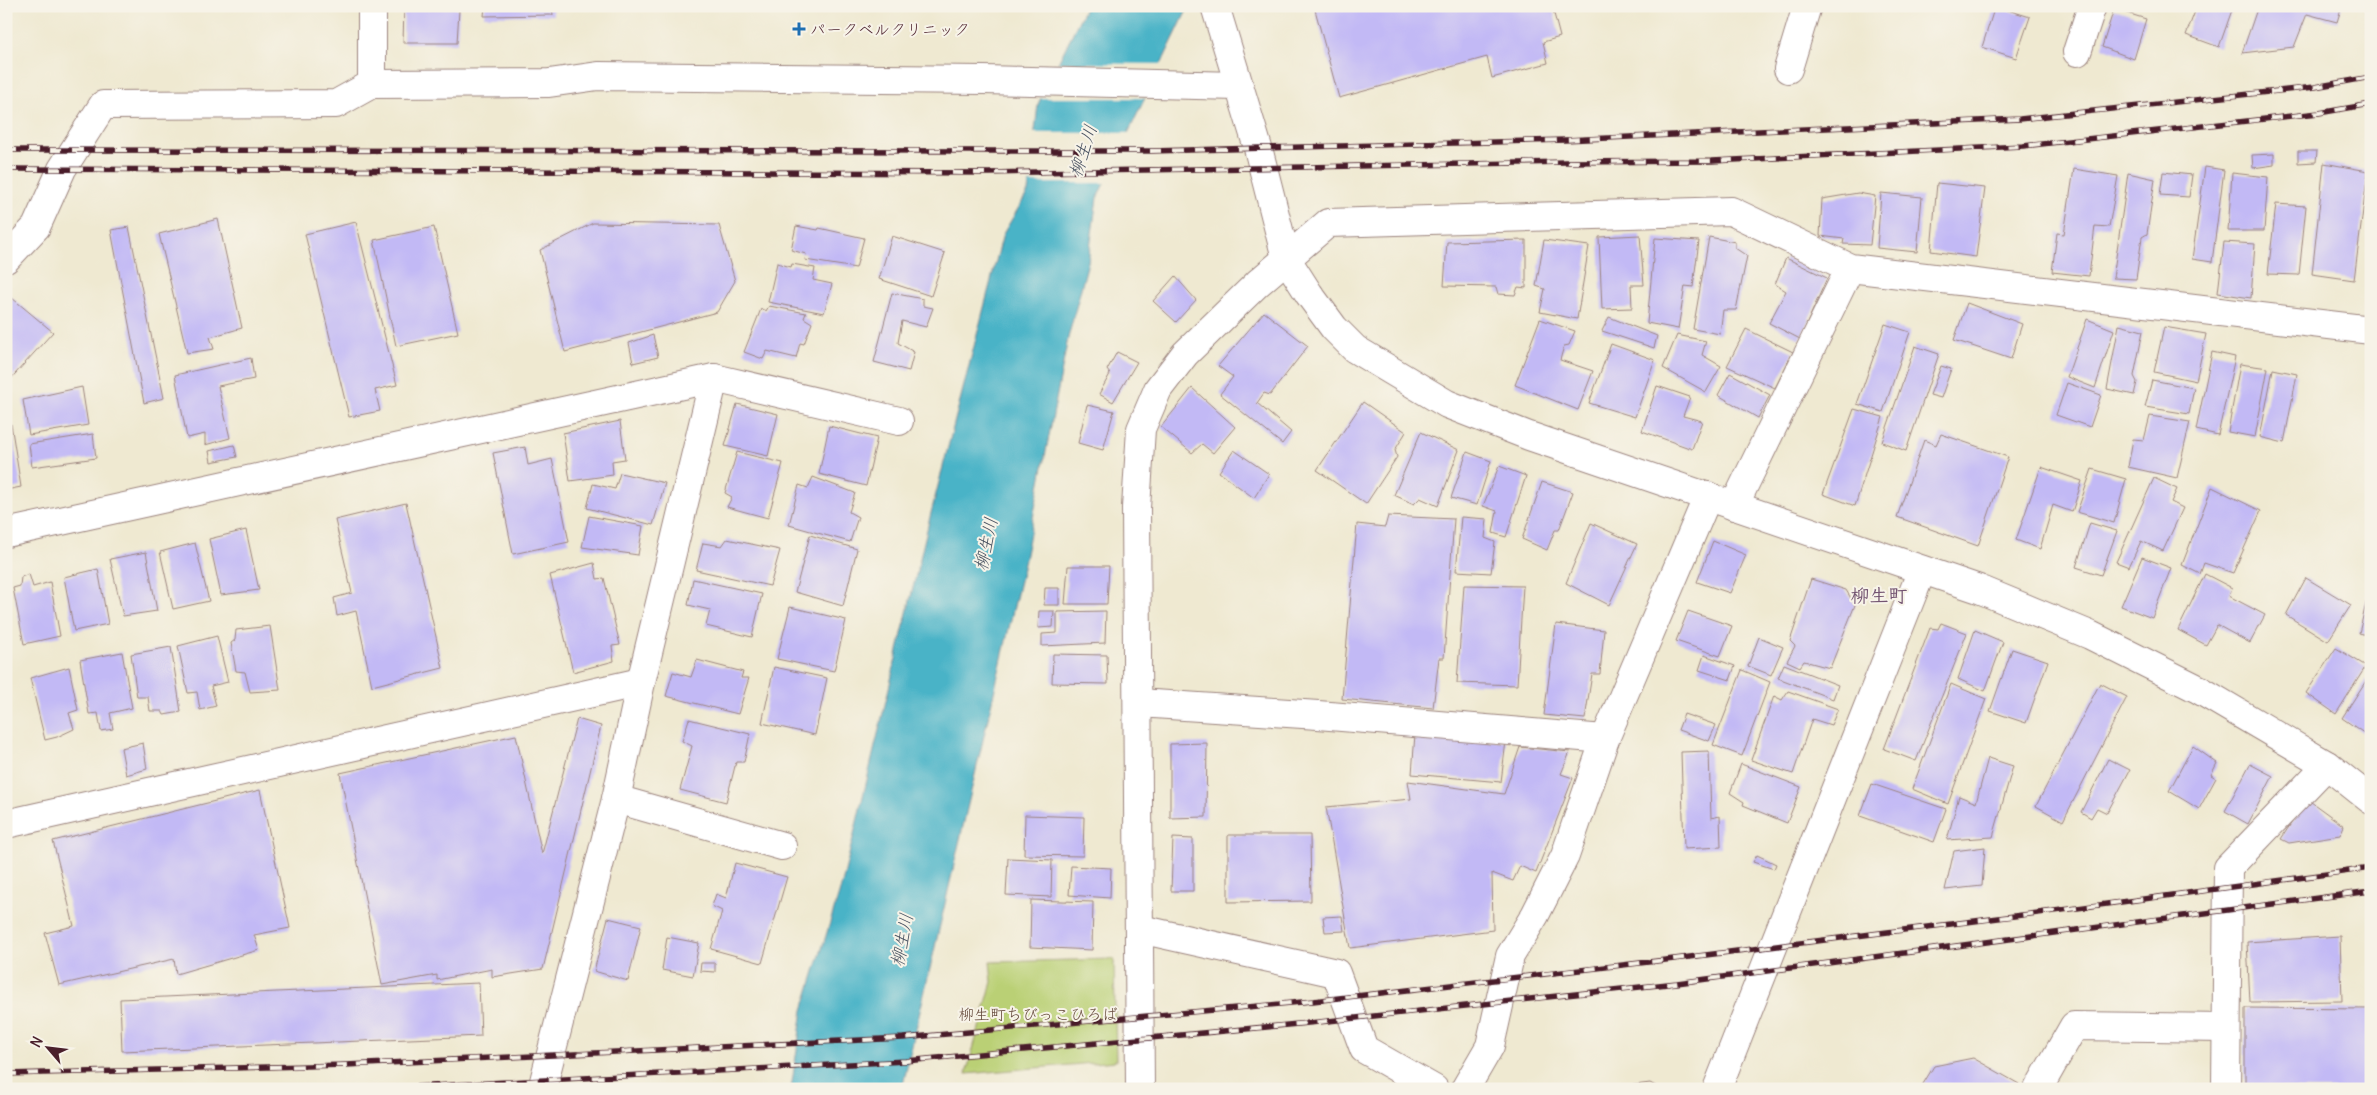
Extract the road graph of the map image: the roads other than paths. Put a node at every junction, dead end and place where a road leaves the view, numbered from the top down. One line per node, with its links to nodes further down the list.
1 (372, 6): 7 (street)
2 (1215, 6): 8 (street)
3 (1807, 6): 6 (street)
4 (2092, 6): 5 (street)
5 (2078, 52)
6 (1788, 69)
7 (372, 84): 8 (street); 9 (street)
8 (1238, 86): 10 (street)
9 (6, 258)
10 (1286, 258): 11 (street); 15 (street); 20 (street)
11 (1850, 268): 12 (street); 16 (street)
12 (2371, 330)
13 (714, 378): 14 (street); 17 (street); 19 (street)
14 (899, 421)
15 (1708, 496): 16 (street); 21 (street)
16 (1734, 506): 18 (street)
17 (6, 533)
18 (1922, 570): 22 (street); 33 (street)
19 (641, 682): 23 (street); 25 (street)
20 (1139, 703): 21 (street); 27 (street)
21 (1605, 739): 32 (street)
22 (2327, 765): 24 (street); 28 (street)
23 (616, 798): 26 (street); 29 (street)
24 (2371, 800)
25 (6, 824)
26 (782, 846)
27 (1140, 929): 30 (street); 31 (street)
28 (2226, 1028): 34 (street); 35 (street)
29 (542, 1089)
30 (1140, 1089)
31 (1434, 1089)
32 (1465, 1089)
33 (1718, 1089)
34 (2038, 1089)
35 (2226, 1089)

